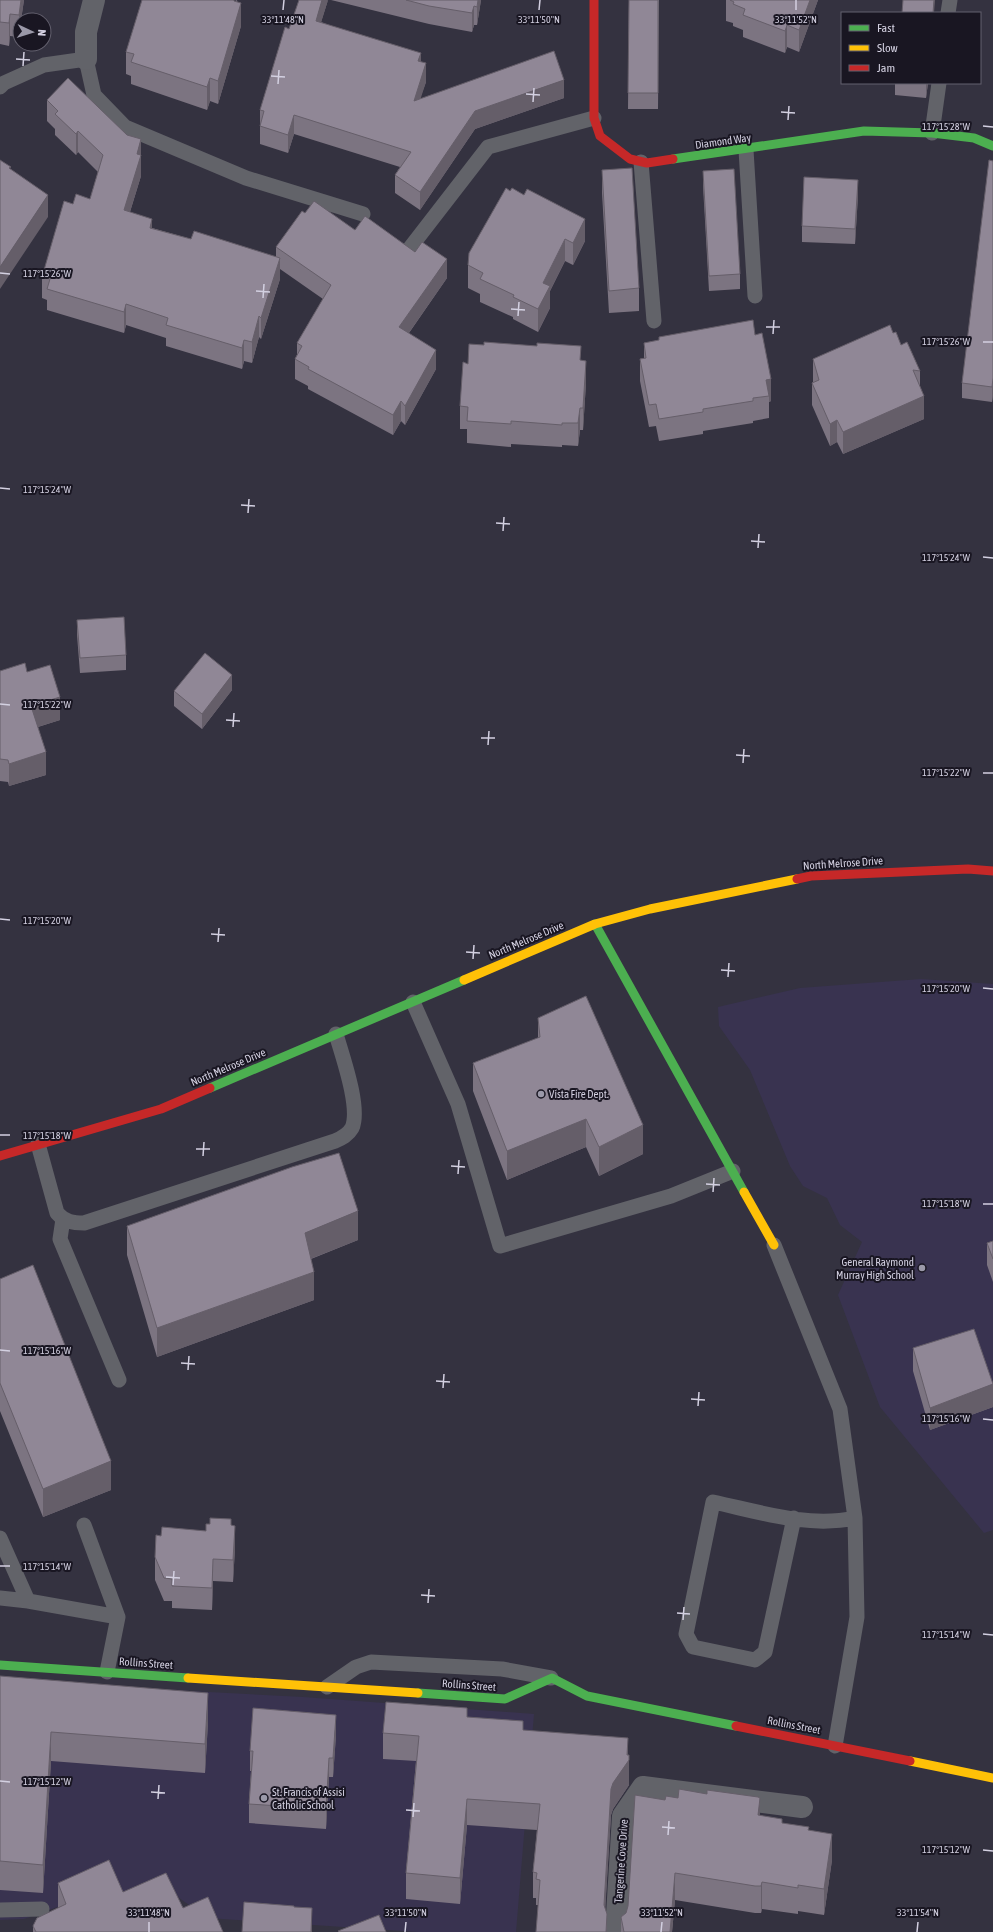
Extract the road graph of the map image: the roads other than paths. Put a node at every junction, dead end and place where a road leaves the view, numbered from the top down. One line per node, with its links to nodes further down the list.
1 (94, 0): 5 (street)
2 (594, 0): 8 (street, Diamond Way)
3 (950, 0): 4 (lane)
4 (948, 12)
5 (86, 59): 7 (lane); 13 (lane)
6 (939, 84): 9 (lane)
7 (0, 87)
8 (594, 118): 12 (street, Diamond Way); 14 (lane)
9 (932, 133): 10 (street, Diamond Way); 11 (street, Diamond Way)
10 (993, 146)
11 (746, 150): 12 (street, Diamond Way); 15 (lane)
12 (641, 162): 16 (lane)
13 (363, 214)
14 (406, 252)
15 (755, 296)
16 (654, 321)
17 (993, 871): 18 (street, North Melrose Drive)
18 (595, 924): 19 (street, North Melrose Drive); 23 (street)
19 (413, 1002): 20 (street, North Melrose Drive); 23 (lane)
20 (336, 1034): 21 (street, North Melrose Drive); 24 (lane)
21 (38, 1144): 22 (street, North Melrose Drive); 24 (lane)
22 (0, 1156)
23 (733, 1171): 25 (street)
24 (63, 1220): 26 (lane)
25 (774, 1245): 28 (lane)
26 (119, 1380)
27 (794, 1518): 27 (lane); 28 (lane)
28 (855, 1518): 38 (lane)
29 (84, 1525): 33 (lane)
30 (0, 1538): 32 (lane)
31 (0, 1598): 32 (lane)
32 (28, 1600): 33 (lane)
33 (118, 1617): 35 (lane)
34 (0, 1665): 35 (street, Rollins Street)
35 (108, 1672): 37 (street, Rollins Street)
36 (552, 1678): 37 (street, Rollins Street); 37 (lane); 38 (street, Rollins Street)
37 (327, 1687)
38 (835, 1746): 39 (street, Rollins Street)
39 (993, 1778)
40 (802, 1807): 43 (street, Tangerine Cove Drive)
41 (42, 1909): 42 (lane)
42 (0, 1910)
43 (616, 1932)

